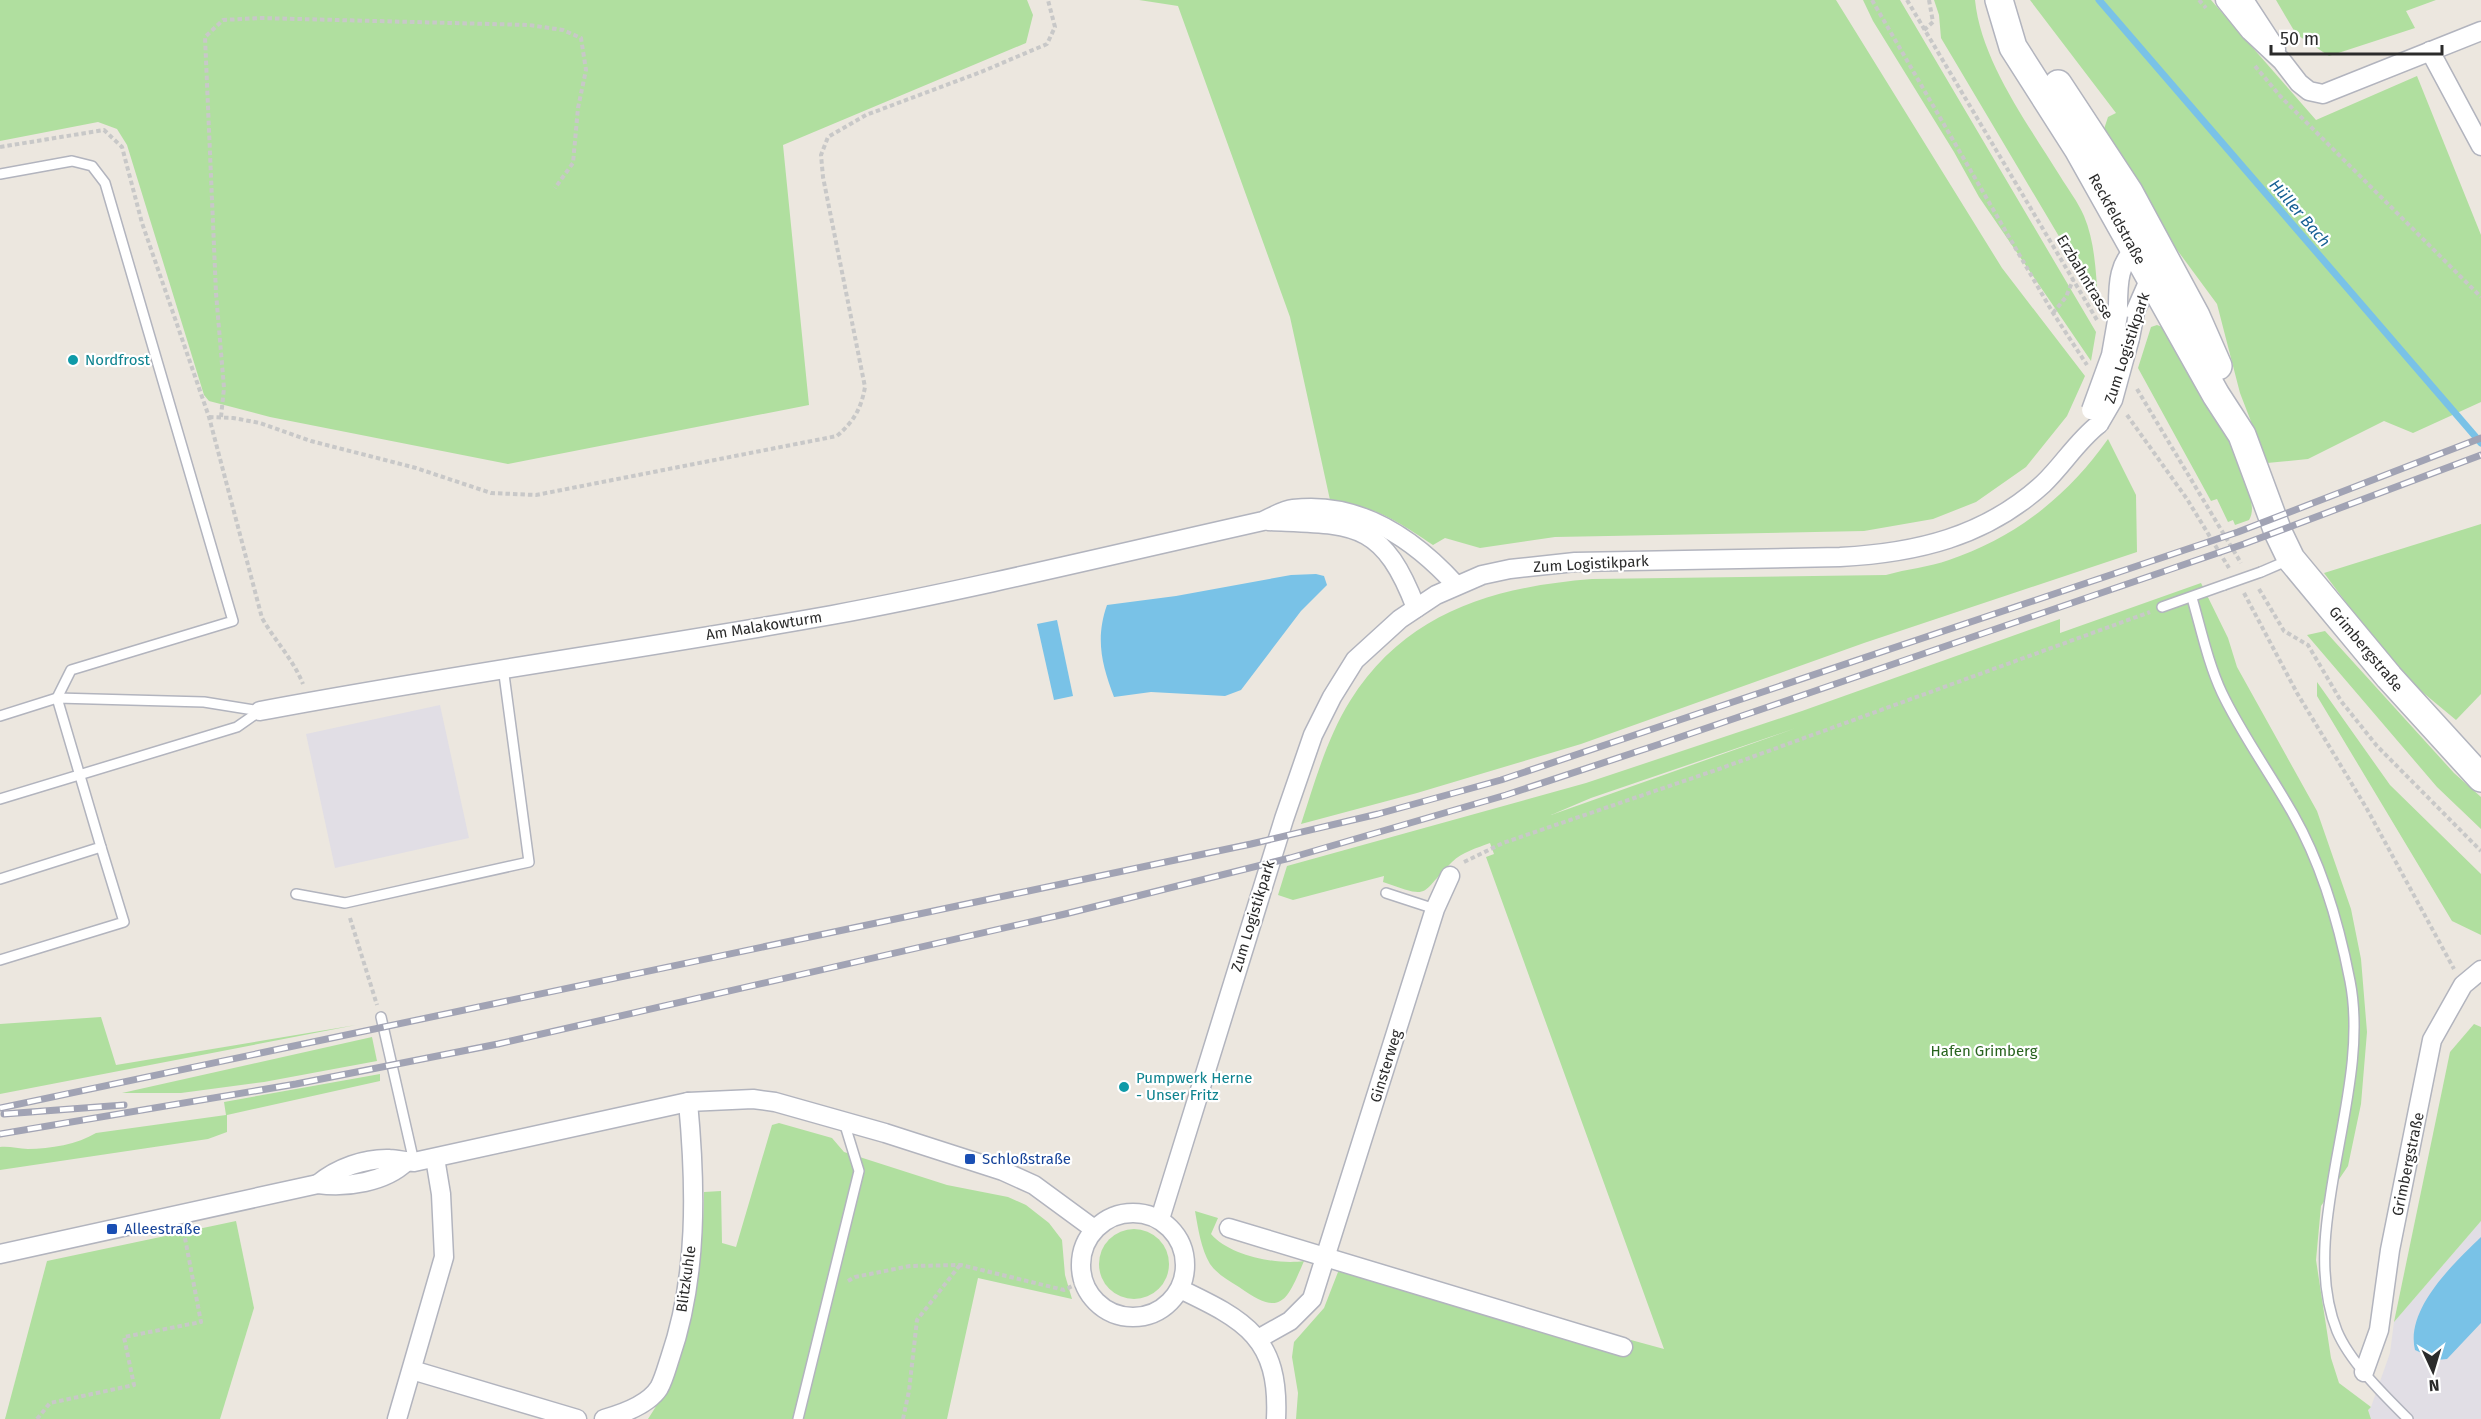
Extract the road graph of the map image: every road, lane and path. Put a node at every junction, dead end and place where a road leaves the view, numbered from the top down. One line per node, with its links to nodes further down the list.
1 (1048, 0): 27 (path)
2 (1872, 0): 22 (path)
3 (1907, 0): 11 (path, Erzbahntrasse)
4 (1929, 0): 11 (path)
5 (1999, 0): 19 (street, Reckfeldstraße)
6 (2016, 0): 19 (street, Reckfeldstraße)
7 (2199, 0): 10 (path)
8 (2226, 0): 15 (street)
9 (2244, 0): 15 (street)
10 (2206, 9)
11 (1924, 30): 20 (path, Erzbahntrasse)
12 (2481, 31): 13 (street)
13 (2430, 51): 15 (street); 16 (street)
14 (2251, 62): 21 (path)
15 (2282, 62)
16 (2481, 146)
17 (0, 174): 41 (lane)
18 (555, 188): 27 (path)
19 (2149, 254): 28 (street, Zum Logistikpark, bridge); 28 (street, Zum Logistikpark, bridge); 29 (street, Reckfeldstraße)
20 (2073, 280): 22 (path); 23 (path, Erzbahntrasse)
21 (2481, 297)
22 (2053, 313): 24 (path)
23 (2103, 331)
24 (2080, 356)
25 (2133, 382): 33 (path)
26 (2127, 415): 32 (path)
27 (221, 417): 42 (path)
28 (2084, 436): 34 (street, Zum Logistikpark)
29 (2270, 507): 31 (street, Grimbergstraße)
30 (1263, 521): 34 (street, Am Malakowturm); 39 (street, Am Malakowturm); 40 (street, Am Malakowturm)
31 (2291, 559): 37 (lane, bridge); 46 (street, Grimbergstraße)
32 (2230, 570)
33 (2246, 570)
34 (1456, 585): 39 (street, Zum Logistikpark)
35 (2257, 586): 49 (path)
36 (2243, 590): 59 (path)
37 (2192, 598): 38 (lane); 78 (lane)
38 (2162, 607): 50 (path)
39 (1416, 608): 65 (street, Zum Logistikpark)
40 (503, 667): 42 (street, Am Malakowturm); 55 (lane)
41 (57, 698): 43 (lane); 44 (lane); 45 (lane)
42 (310, 702): 43 (street, Am Malakowturm)
43 (260, 711): 45 (lane)
44 (0, 716)
45 (81, 773): 47 (lane); 48 (lane)
46 (2481, 778)
47 (0, 799)
48 (101, 847): 52 (lane); 57 (lane)
49 (2481, 850)
50 (1484, 851)
51 (1450, 876): 56 (street, Ginsterweg)
52 (0, 879)
53 (1386, 893): 56 (lane)
54 (296, 894): 55 (lane)
55 (345, 903): 60 (path)
56 (1435, 909): 70 (street, Ginsterweg)
57 (0, 960)
58 (2481, 970): 59 (street, Grimbergstraße)
59 (2463, 985): 78 (street, Grimbergstraße)
60 (381, 1017): 64 (lane)
61 (688, 1102): 62 (street); 63 (street); 82 (street, Blitzkuhle)
62 (844, 1122): 67 (street); 74 (lane)
63 (435, 1158): 64 (street); 77 (street)
64 (410, 1162): 69 (street)
65 (1160, 1220): 67 (street); 73 (street)
66 (1229, 1228): 70 (street)
67 (1094, 1229): 72 (street)
68 (185, 1238): 79 (path)
69 (0, 1254)
70 (1326, 1257): 75 (street, Ginsterweg); 76 (street)
71 (961, 1265): 72 (path); 74 (path); 84 (path)
72 (1083, 1281): 73 (street)
73 (1180, 1289): 75 (street)
74 (829, 1292): 83 (lane)
75 (1258, 1339): 85 (street)
76 (1623, 1347)
77 (412, 1370): 80 (street); 81 (street)
78 (2364, 1372): 86 (lane)
79 (37, 1419)
80 (397, 1419)
81 (577, 1419)
82 (604, 1419)
83 (798, 1419)
84 (903, 1419)
85 (1276, 1419)
86 (2408, 1419)

